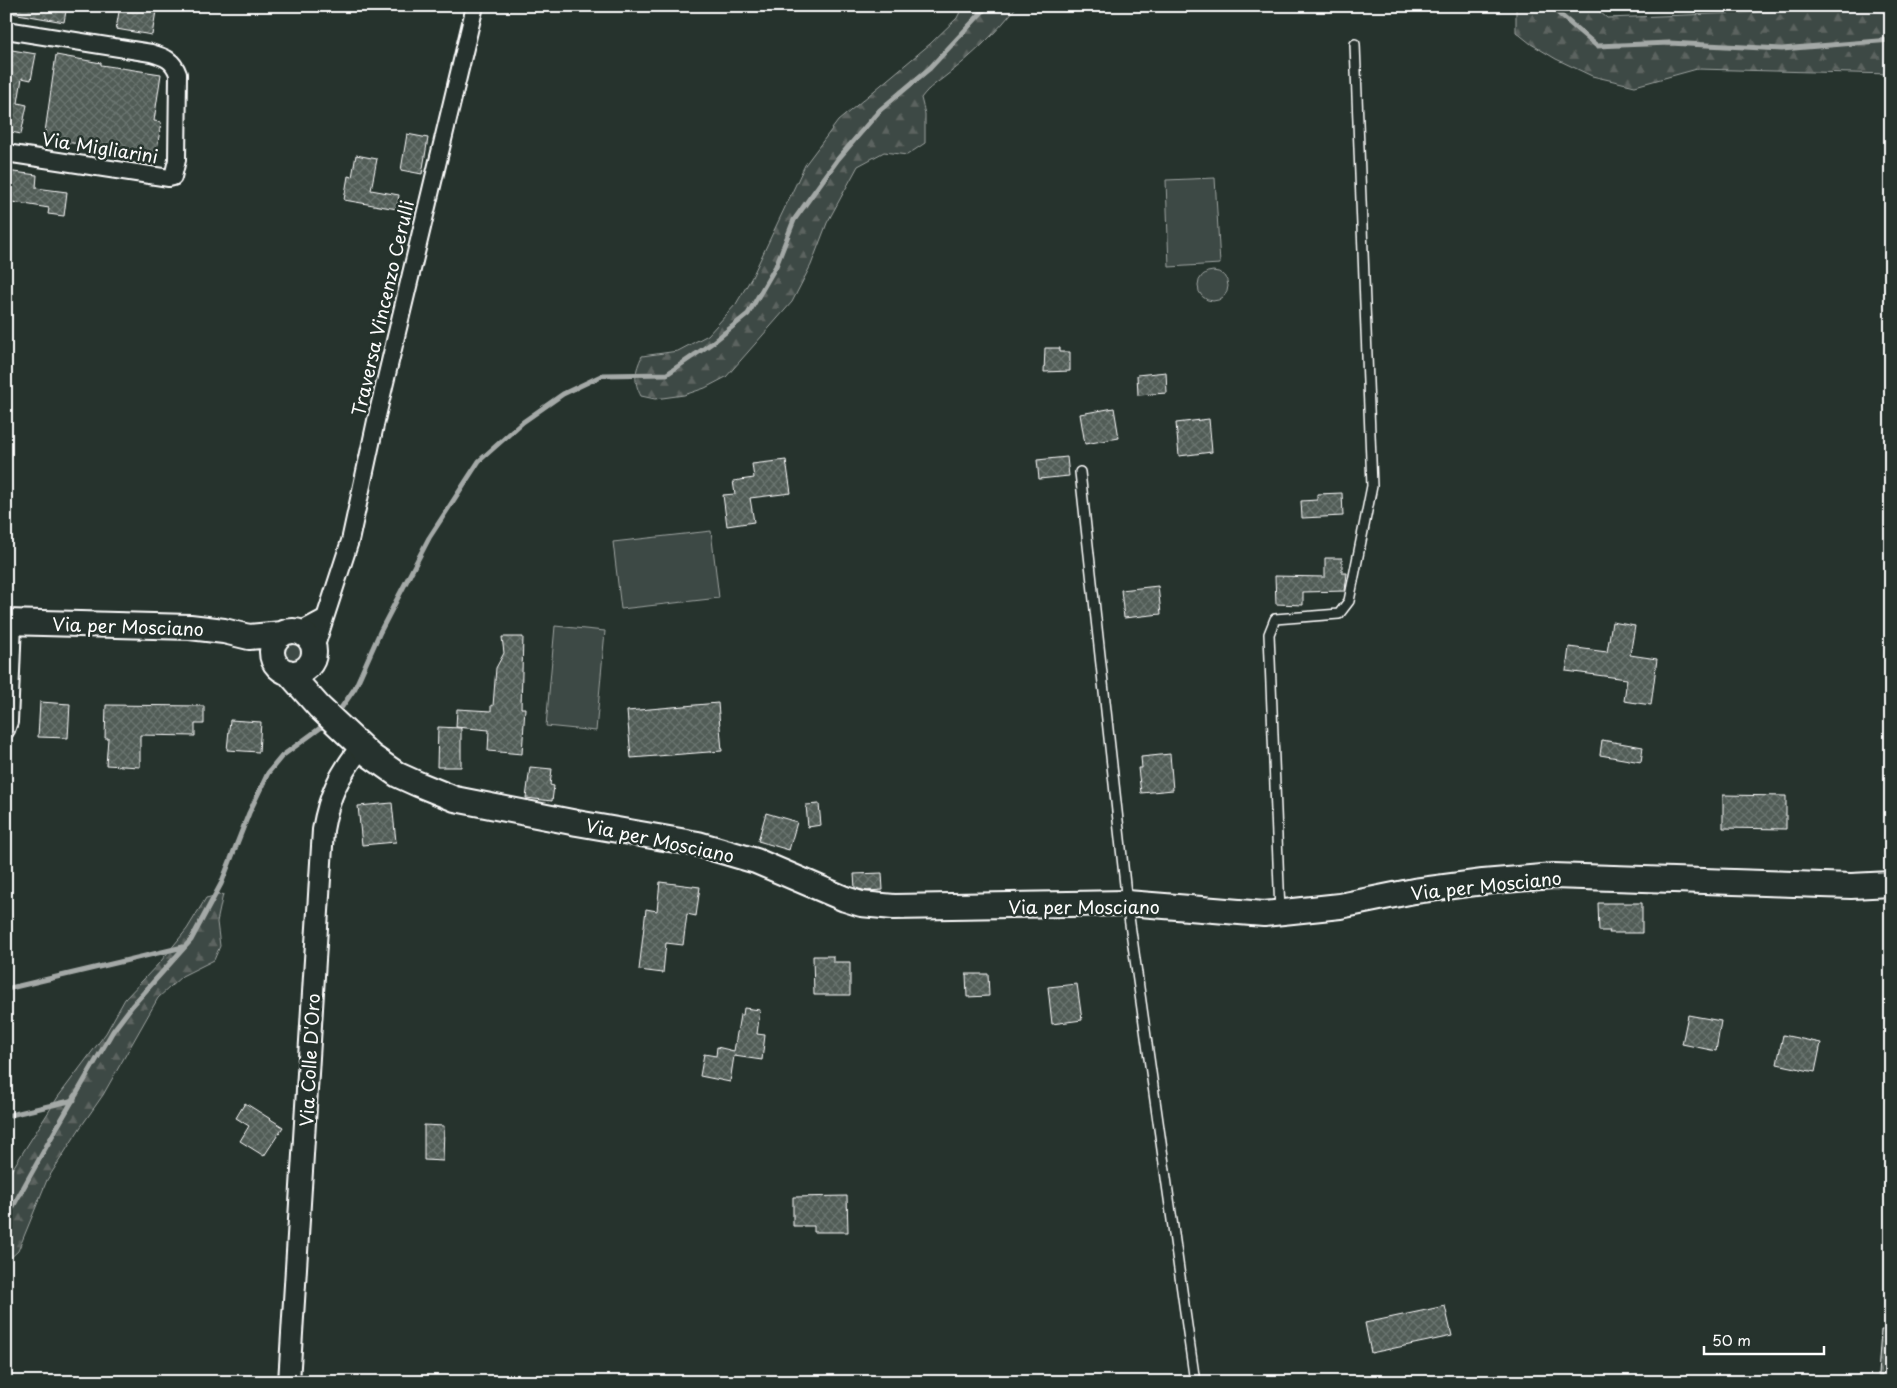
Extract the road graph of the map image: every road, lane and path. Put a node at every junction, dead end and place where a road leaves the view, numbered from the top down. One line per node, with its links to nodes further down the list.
1 (475, 6): 6 (street, Traversa Vincenzo Cerulli)
2 (6, 30): 4 (street, Via Migliarini)
3 (1355, 44): 17 (lane)
4 (6, 153)
5 (1080, 472): 16 (lane)
6 (324, 618): 8 (street); 10 (street, Traversa Vincenzo Cerulli)
7 (10, 622): 9 (main road, Via per Mosciano); 13 (street)
8 (290, 633): 9 (main road, Via per Mosciano); 10 (main road); 11 (main road)
9 (249, 637): 11 (main road, Via per Mosciano)
10 (313, 655): 11 (main road); 12 (main road)
11 (280, 665): 12 (main road, Via per Mosciano)
12 (318, 707): 14 (main road, Via per Mosciano)
13 (6, 730)
14 (361, 747): 16 (main road, Via per Mosciano); 18 (street, Via Colle D'Oro)
15 (1889, 886): 17 (main road, Via per Mosciano)
16 (1127, 903): 17 (main road, Via per Mosciano); 19 (lane)
17 (1280, 912)
18 (289, 1382)
19 (1196, 1382)

